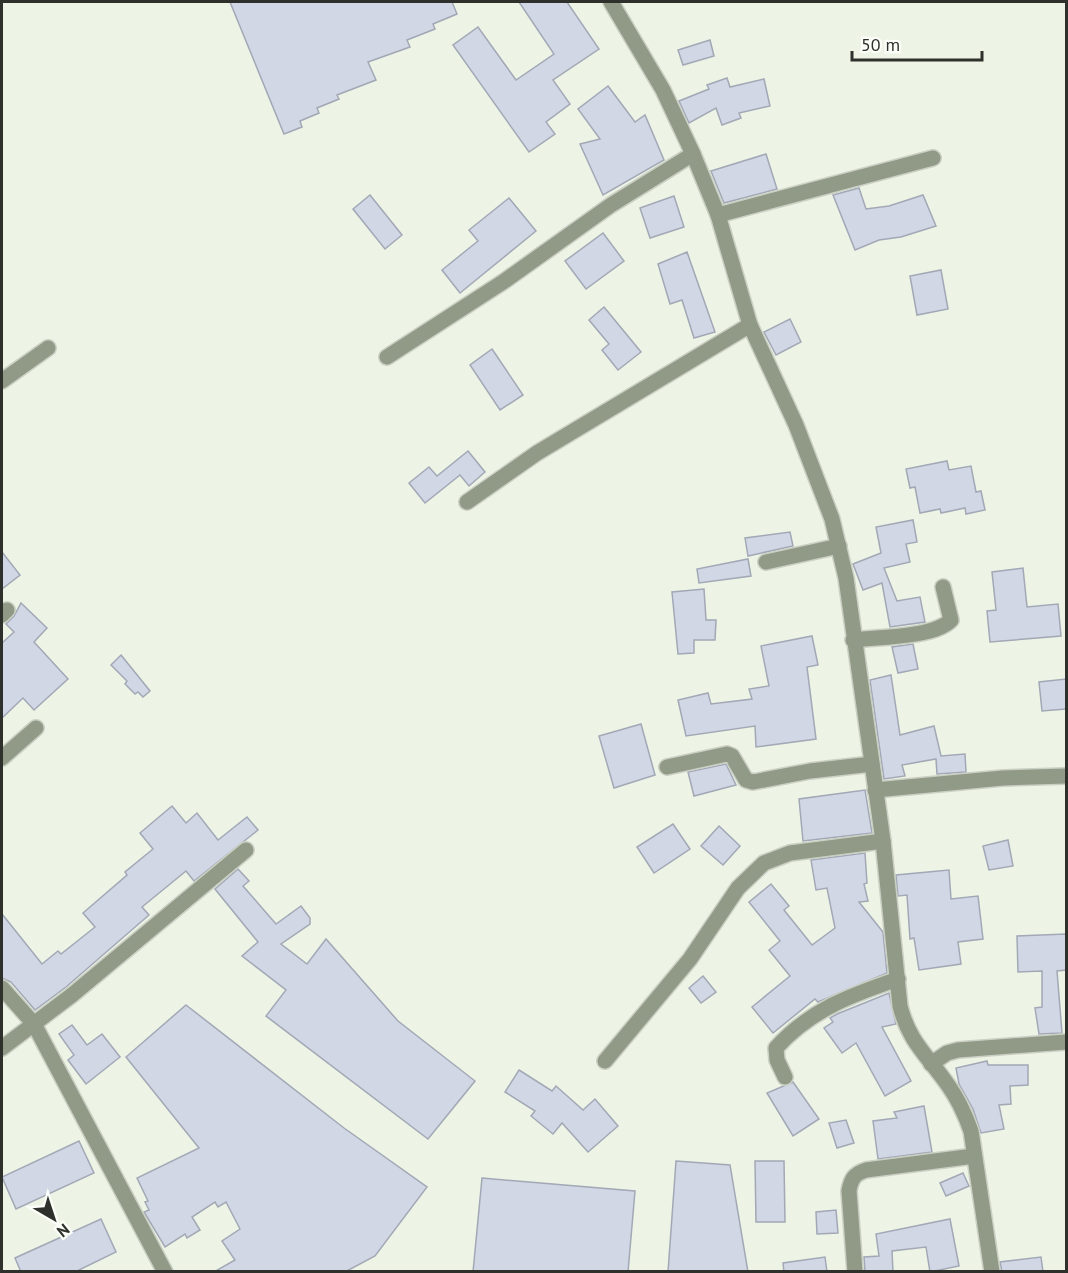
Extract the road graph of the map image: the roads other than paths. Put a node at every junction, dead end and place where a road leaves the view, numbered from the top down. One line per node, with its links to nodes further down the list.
1 (611, 2): 2 (street)
2 (693, 154): 4 (street); 7 (street)
3 (933, 158): 4 (street)
4 (718, 215): 5 (street)
5 (750, 325): 9 (street); 10 (street)
6 (48, 348): 8 (street)
7 (387, 357)
8 (2, 381)
9 (467, 502)
10 (839, 546): 11 (street); 13 (street)
11 (766, 562)
12 (943, 587): 13 (street)
13 (853, 640): 16 (street)
14 (36, 728): 15 (street)
15 (2, 758)
16 (872, 764): 17 (street); 19 (street)
17 (667, 767)
18 (1066, 776): 19 (street)
19 (875, 790): 20 (street)
20 (883, 841): 22 (street); 27 (street)
21 (246, 850): 24 (street)
22 (898, 979): 28 (street); 29 (street)
23 (2, 988): 24 (street)
24 (34, 1024): 26 (street); 31 (street)
25 (1066, 1042): 28 (street)
26 (2, 1048)
27 (605, 1061)
28 (931, 1064): 30 (street)
29 (785, 1077)
30 (974, 1156): 32 (street); 33 (street)
31 (165, 1272)
32 (855, 1272)
33 (992, 1272)

